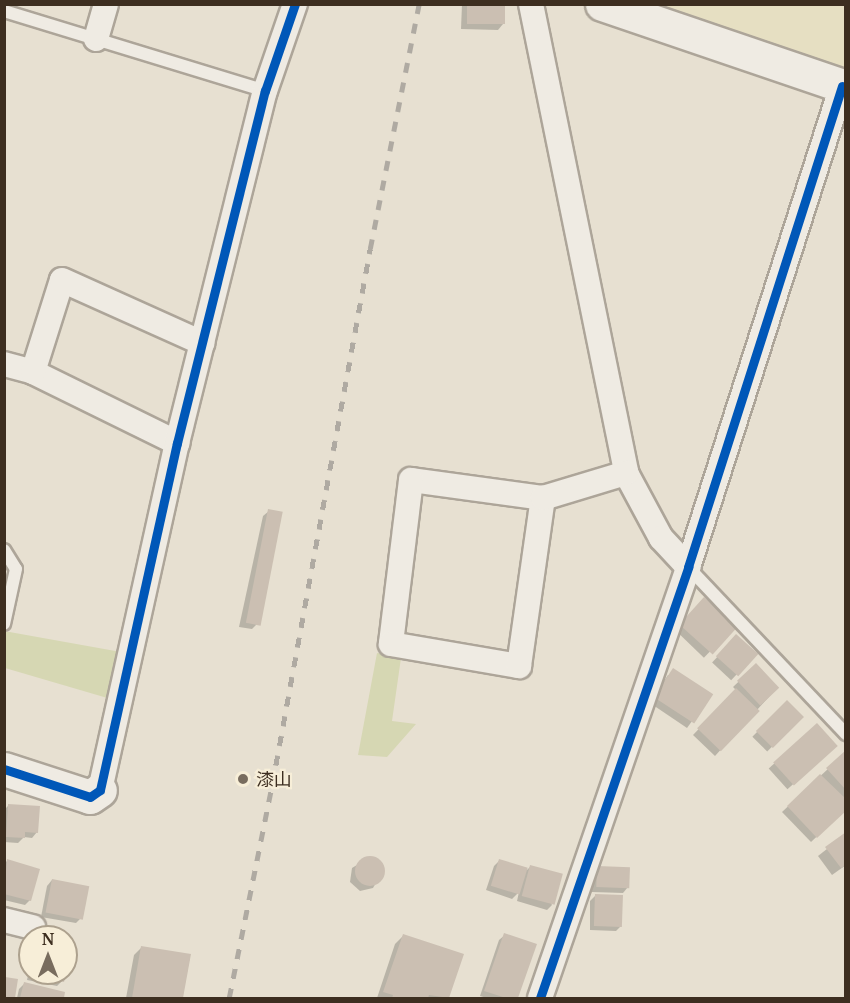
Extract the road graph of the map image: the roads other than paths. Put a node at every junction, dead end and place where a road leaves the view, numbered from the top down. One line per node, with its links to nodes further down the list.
1 (106, 4): 6 (street)
2 (295, 4): 8 (street)
3 (531, 4): 13 (street)
4 (602, 4): 7 (street)
5 (4, 11): 6 (lane)
6 (96, 39): 8 (lane)
7 (844, 87): 16 (street)
8 (265, 91): 9 (street)
9 (202, 343): 11 (street); 12 (street)
10 (4, 364): 11 (street)
11 (33, 372): 12 (street)
12 (177, 443): 20 (street)
13 (626, 473): 14 (street); 16 (street)
14 (543, 498): 14 (street)
15 (4, 550): 17 (lane)
16 (688, 567): 18 (lane); 23 (street)
17 (4, 624)
18 (846, 734)
19 (4, 769): 20 (street)
20 (100, 790)
21 (4, 921): 22 (street)
22 (23, 925)
23 (540, 999)

